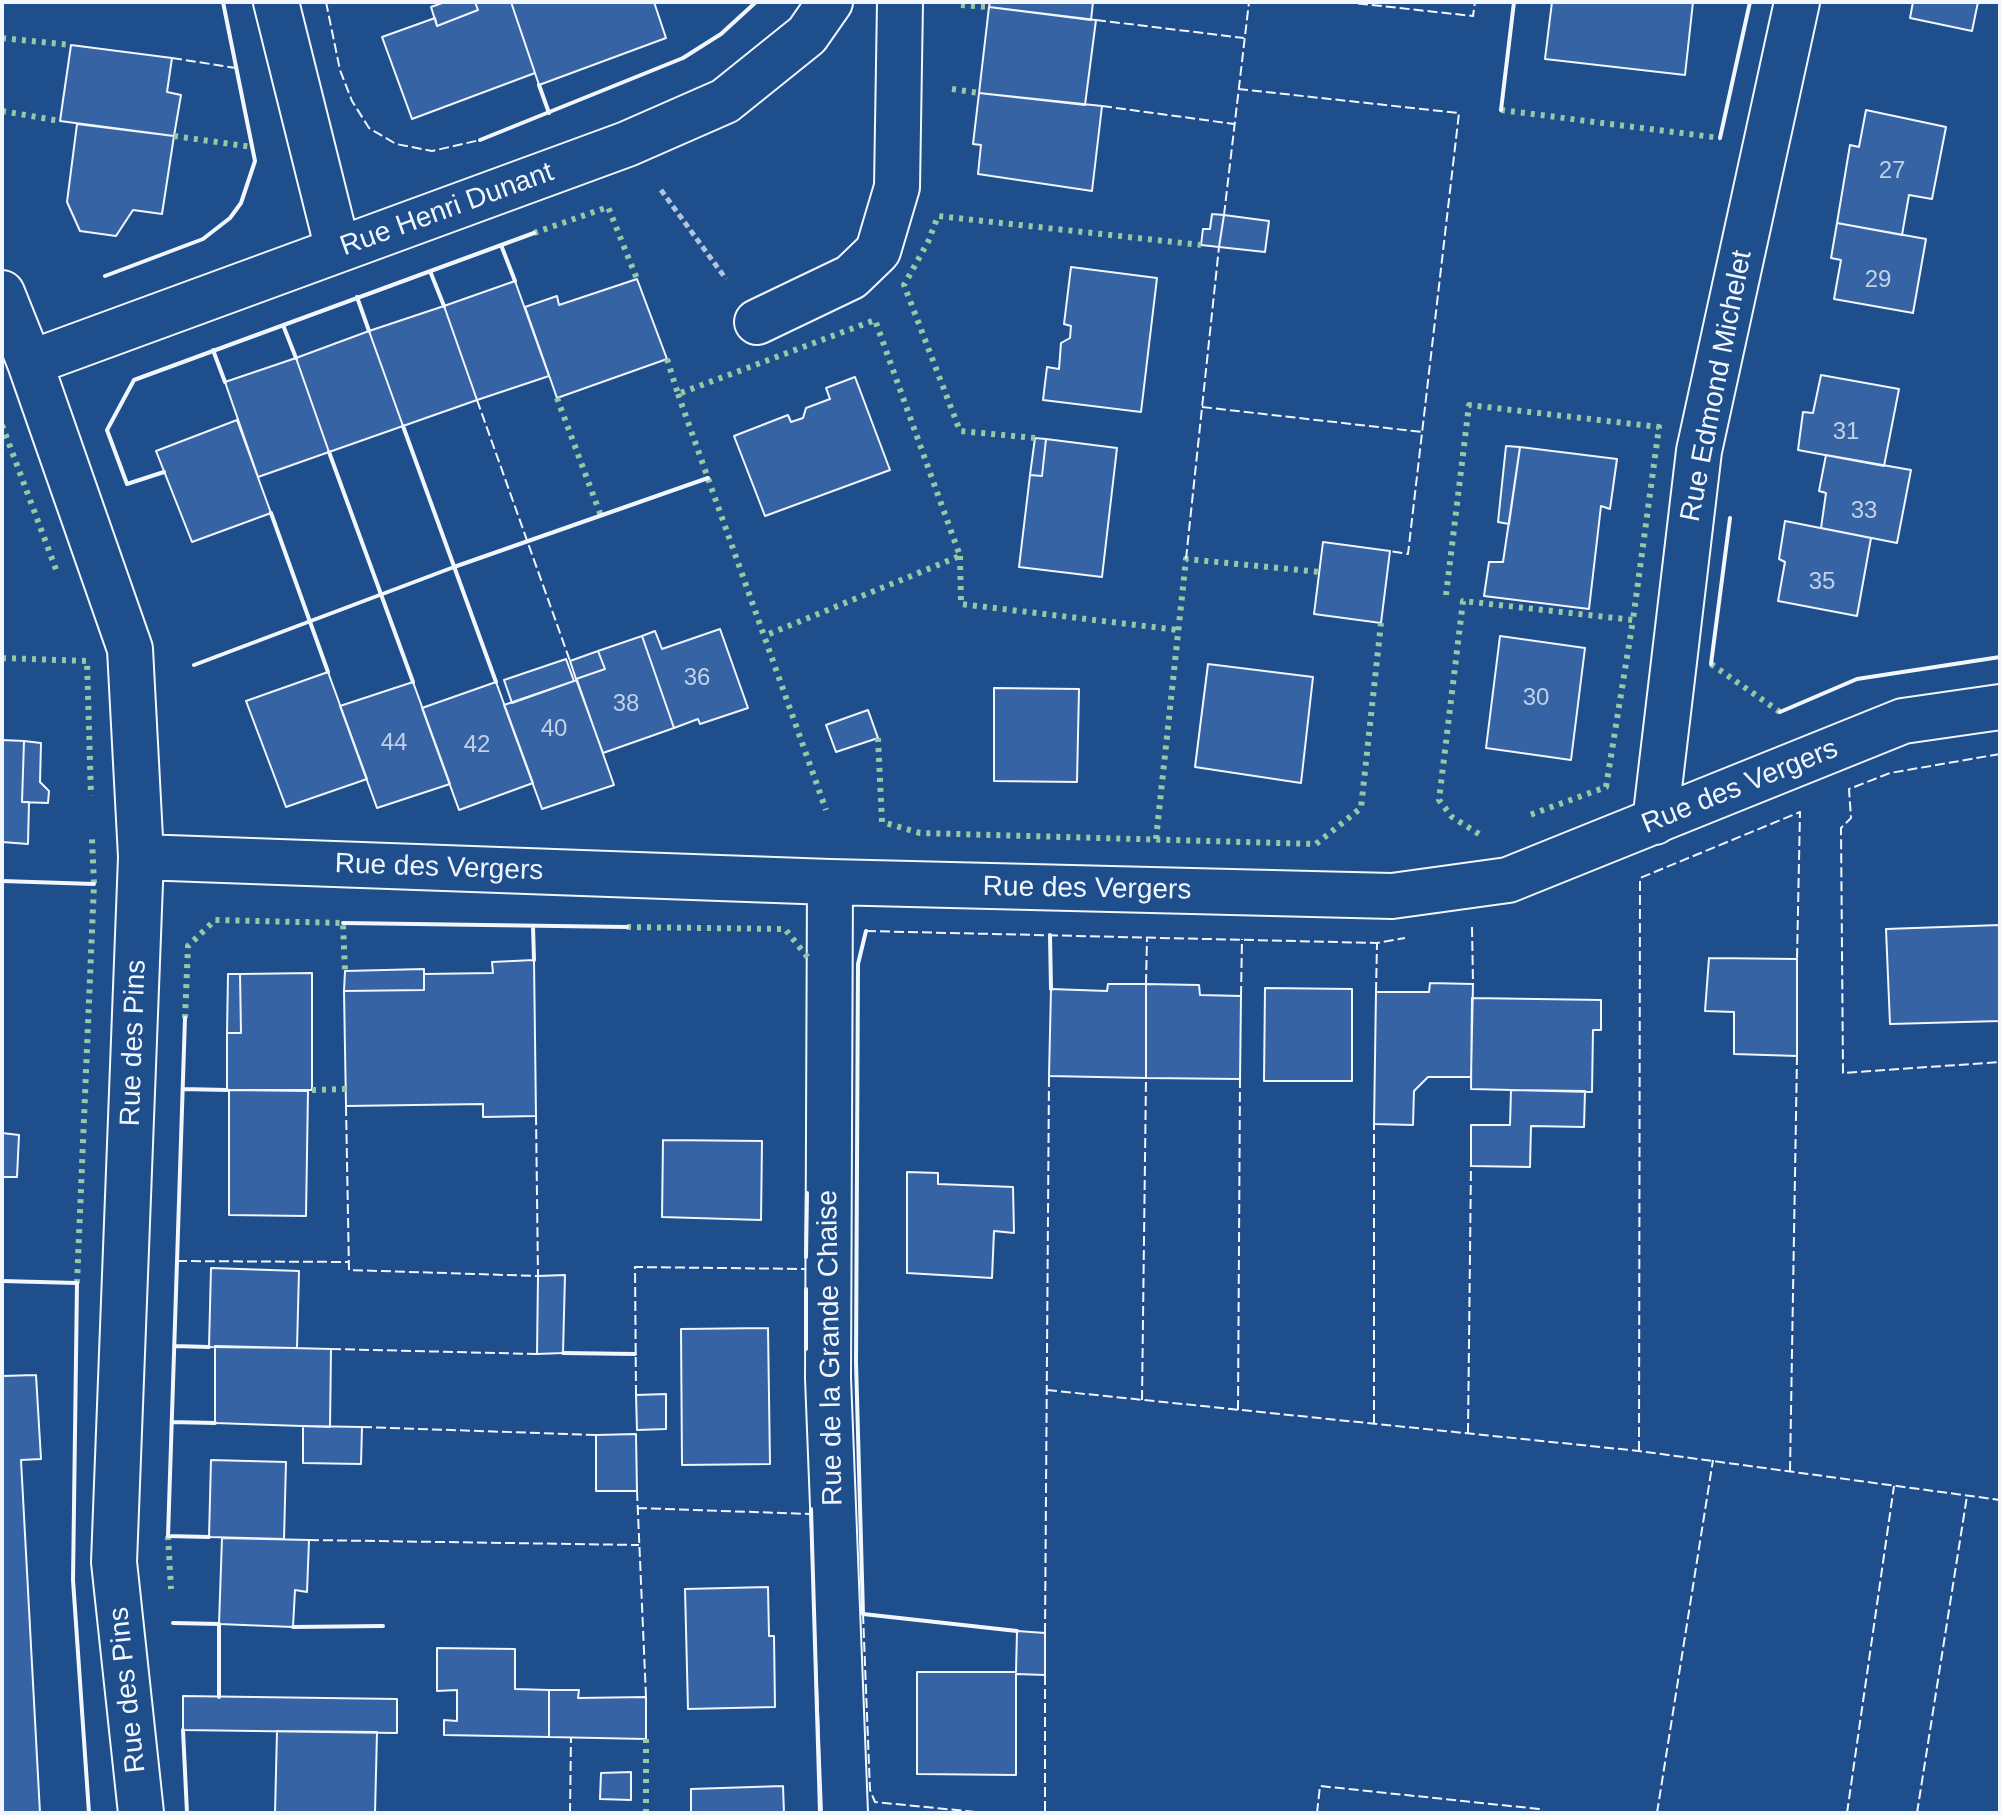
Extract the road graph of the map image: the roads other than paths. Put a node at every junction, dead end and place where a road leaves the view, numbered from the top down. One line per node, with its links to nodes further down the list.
1 (276, 2): 5 (street)
2 (830, 2): 5 (street, Rue Henri Dunant)
3 (900, 2): 7 (street)
4 (1797, 2): 10 (street, Rue Edmond Michelet)
5 (338, 250): 8 (street, Rue Henri Dunant)
6 (2, 293): 8 (street, Rue des Pins)
7 (757, 322)
8 (30, 363): 11 (street, Rue des Pins)
9 (2000, 707): 10 (street, Rue des Vergers)
10 (1655, 822): 12 (street, Rue des Vergers)
11 (141, 857): 12 (street, Rue des Vergers); 13 (street, Rue des Pins)
12 (830, 882): 14 (street, Rue de la Grande Chaise)
13 (141, 1813)
14 (845, 1813)

